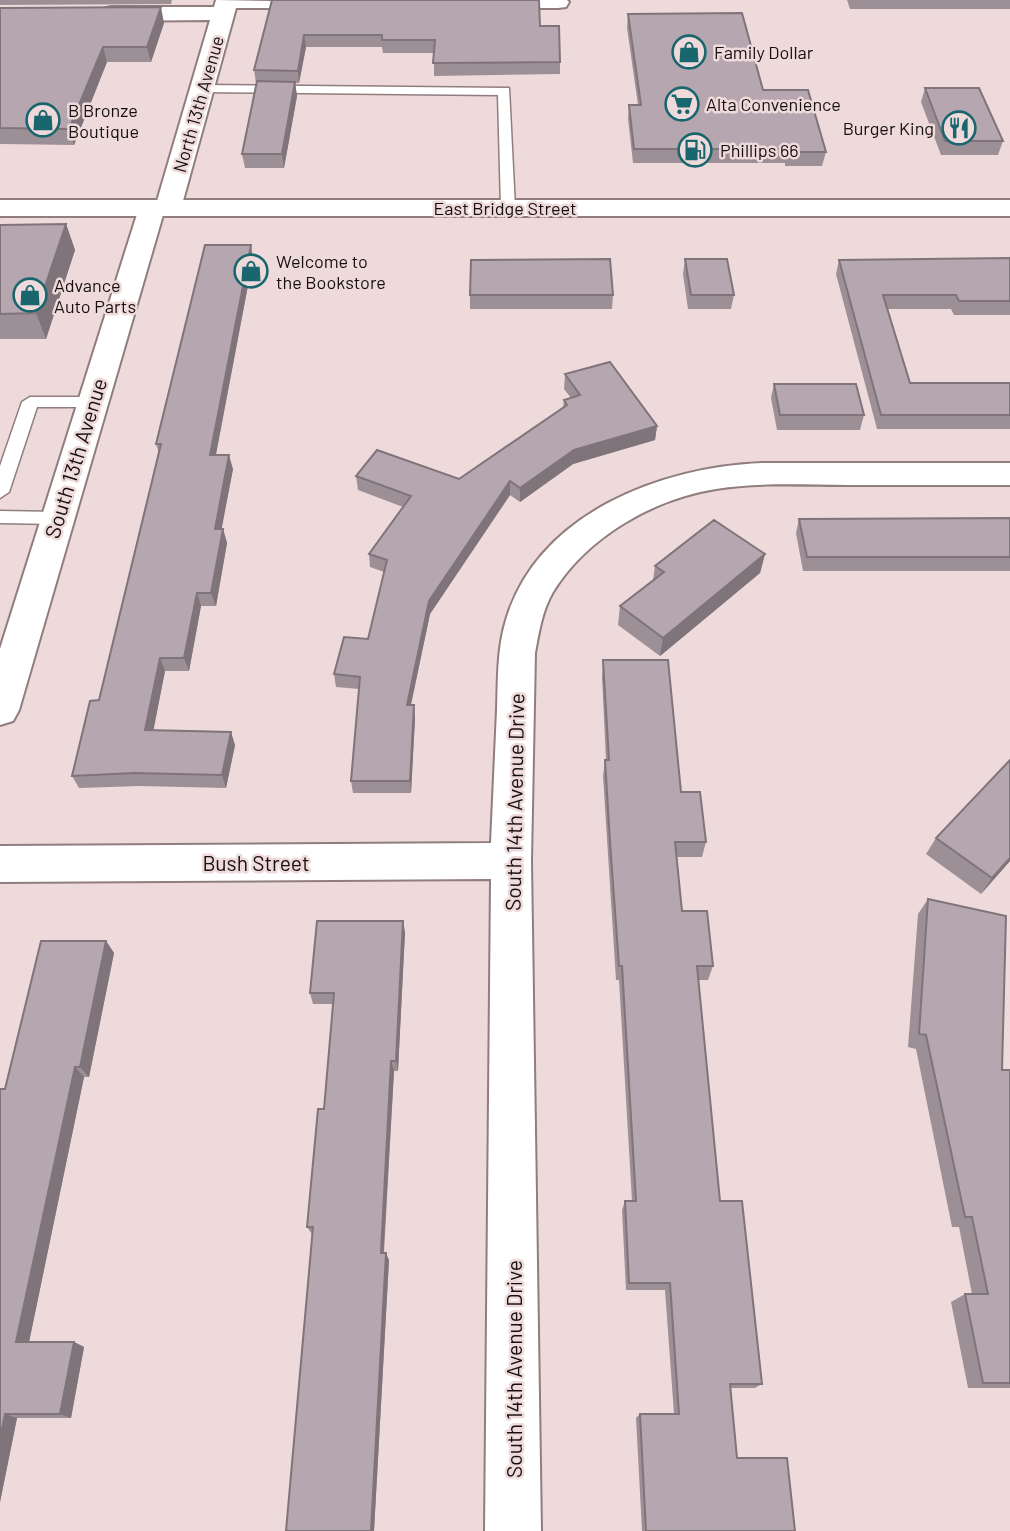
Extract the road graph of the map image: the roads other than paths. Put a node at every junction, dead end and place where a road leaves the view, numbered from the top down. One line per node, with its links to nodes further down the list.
1 (337, 2): 4 (street)
2 (461, 2): 3 (street)
3 (558, 2)
4 (226, 5): 5 (street); 6 (street, North 13th Avenue)
5 (84, 14)
6 (202, 89): 8 (street, North 13th Avenue); 9 (lane)
7 (0, 208): 8 (street, East Bridge Street)
8 (160, 208): 9 (street, East Bridge Street); 11 (street, South 13th Avenue)
9 (508, 208): 10 (street, East Bridge Street)
10 (1010, 208)
11 (92, 402): 13 (lane); 15 (street, South 13th Avenue)
12 (1010, 474): 17 (street, South 14th Avenue Drive)
13 (0, 492)
14 (0, 517): 15 (lane)
15 (57, 517): 16 (street, South 13th Avenue)
16 (0, 710)
17 (511, 861): 18 (street, Bush Street); 19 (street, South 14th Avenue Drive)
18 (0, 864)
19 (513, 1531)

